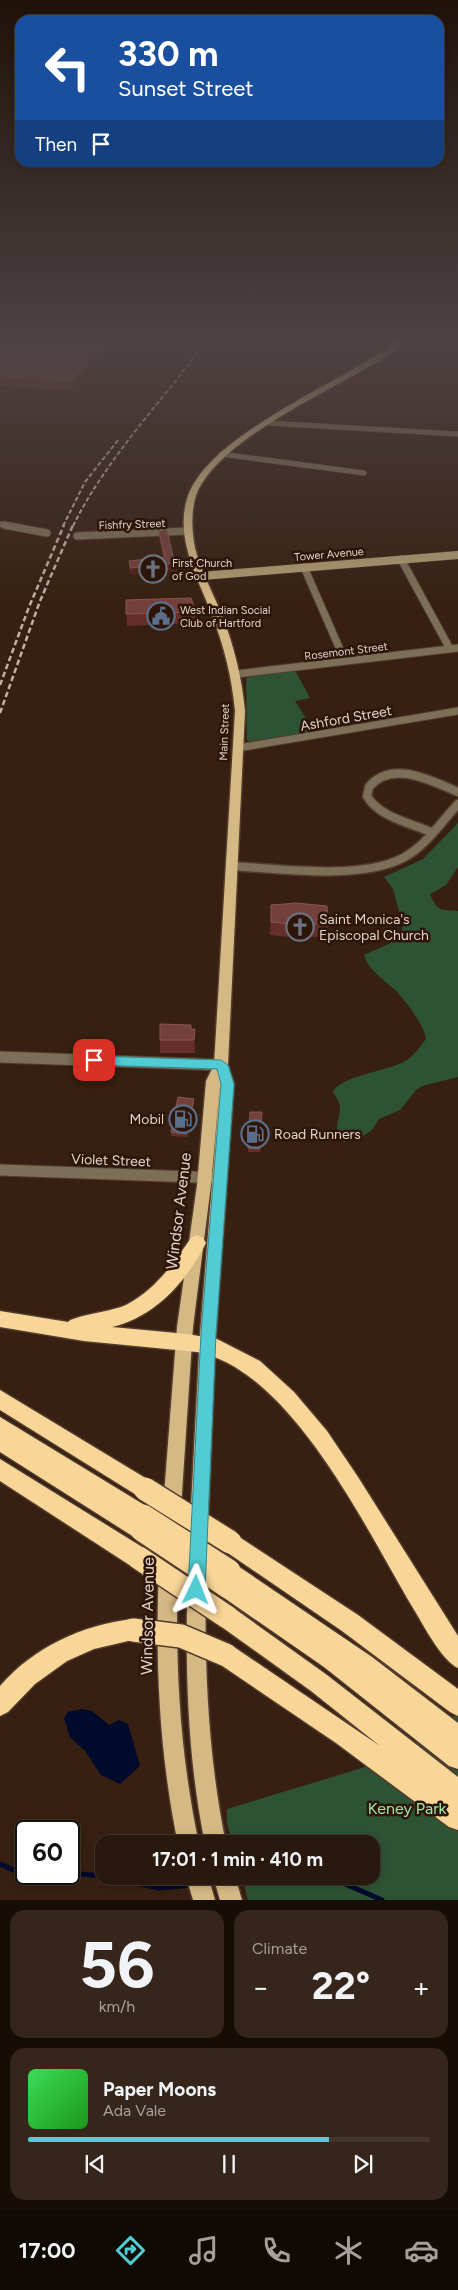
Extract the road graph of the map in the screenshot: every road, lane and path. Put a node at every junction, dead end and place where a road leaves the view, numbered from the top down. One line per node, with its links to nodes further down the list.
1 (259, 429): 4 (main road, Main Street)
2 (365, 429): 3 (street)
3 (458, 434)
4 (221, 454): 5 (street); 7 (main road, Main Street)
5 (364, 473)
6 (0, 524): 8 (street)
7 (188, 531): 9 (street, Fishfry Street); 13 (main road, Main Street)
8 (47, 533)
9 (77, 536)
10 (458, 555): 11 (main road, Tower Avenue)
11 (402, 560): 12 (main road, Tower Avenue); 14 (street)
12 (304, 567): 13 (main road, Tower Avenue); 15 (street)
13 (202, 576): 16 (main road, Main Street)
14 (454, 649): 15 (street, Rosemont Street)
15 (344, 661): 16 (street, Rosemont Street)
16 (236, 674): 18 (main road, Main Street)
17 (458, 711): 18 (street, Ashford Street)
18 (238, 748): 22 (main road, Main Street)
19 (458, 792): 21 (street)
20 (458, 804): 21 (street)
21 (431, 832): 22 (street)
22 (232, 866): 24 (main road, Main Street)
23 (0, 1057): 24 (street)
24 (221, 1065): 25 (main road, Windsor Avenue); 26 (main road)
25 (207, 1150): 26 (main road); 28 (main road, Windsor Avenue)
26 (223, 1150): 29 (main road)
27 (0, 1170): 28 (street, Violet Street)
28 (204, 1177): 29 (street, Violet Street); 30 (main road, Windsor Avenue)
29 (221, 1178): 31 (main road)
30 (196, 1243): 31 (main road); 33 (highway); 34 (main road, Windsor Avenue)
31 (216, 1244): 35 (main road)
32 (0, 1320): 33 (highway)
33 (35, 1326): 34 (highway)
34 (184, 1342): 35 (highway); 49 (main road, Windsor Avenue)
35 (208, 1346): 42 (highway); 50 (main road)
36 (0, 1399): 44 (highway, bridge)
37 (0, 1426): 40 (highway)
38 (0, 1441): 40 (highway)
39 (0, 1469): 47 (highway, bridge)
40 (142, 1523): 41 (highway, bridge)
41 (229, 1579): 45 (highway); 46 (highway)
42 (458, 1656)
43 (0, 1704): 48 (highway, bridge)
44 (458, 1704)
45 (458, 1738)
46 (458, 1757)
47 (458, 1793)
48 (458, 1818)
49 (187, 1835)
50 (214, 1835)

